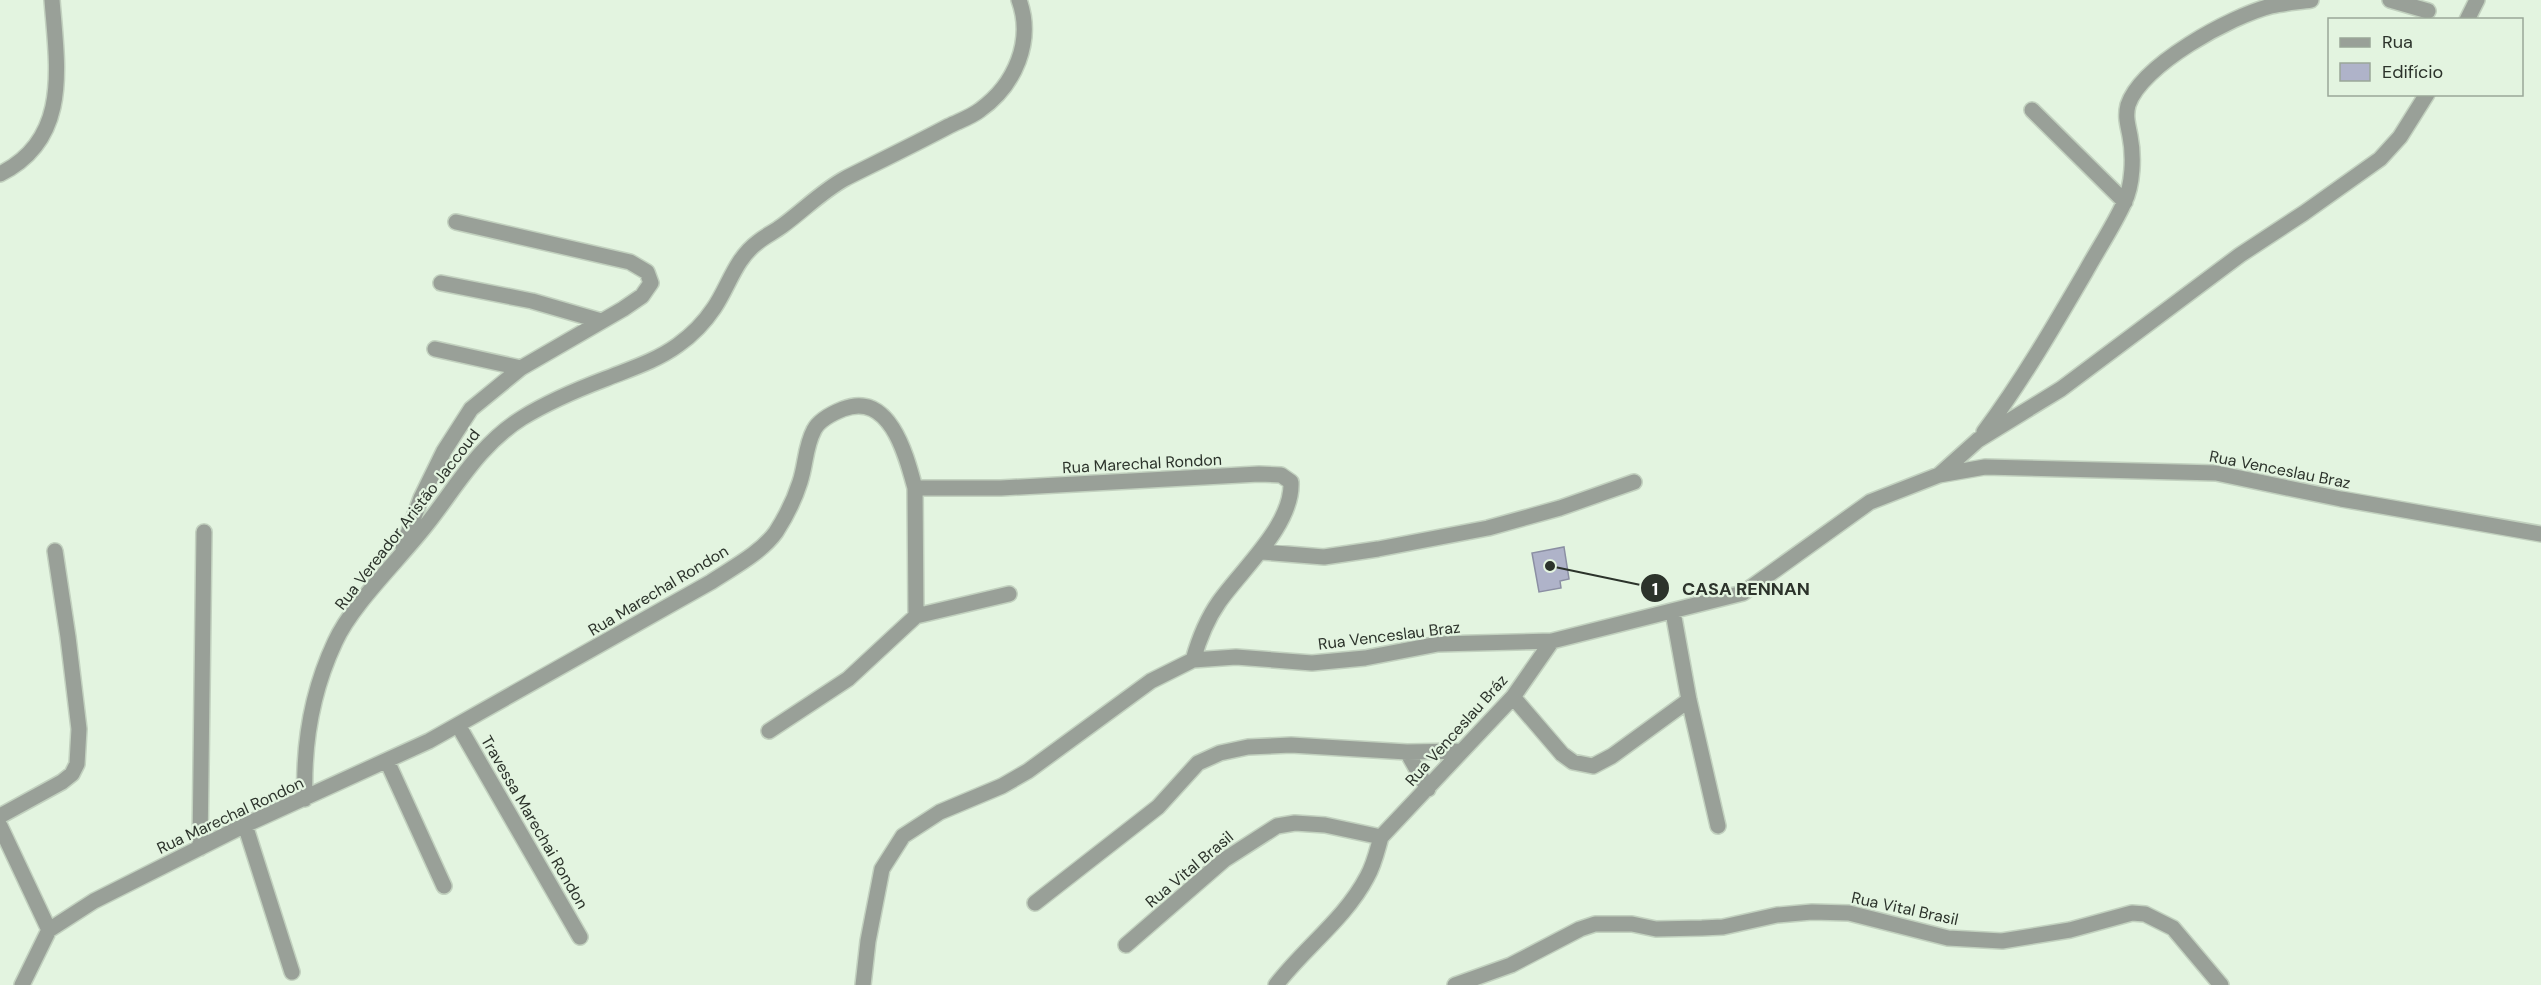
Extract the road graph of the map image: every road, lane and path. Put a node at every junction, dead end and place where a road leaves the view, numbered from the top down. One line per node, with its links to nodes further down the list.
1 (52, 0): 10 (street)
2 (1019, 0): 25 (street, Rua Vereador Aristão Jaccoud)
3 (2311, 0): 11 (street, Rua Venceslau Braz)
4 (2390, 0): 6 (street)
5 (2477, 0): 7 (street)
6 (2428, 11)
7 (2468, 18)
8 (2426, 96): 17 (street, Rua Venceslau Braz)
9 (2032, 110): 11 (street)
10 (0, 174)
11 (2125, 201): 17 (street, Rua Venceslau Braz)
12 (456, 222): 14 (street)
13 (441, 283): 14 (street)
14 (601, 321): 16 (street)
15 (435, 349): 16 (street)
16 (520, 368): 25 (street)
17 (1978, 440): 18 (street, Rua Venceslau Braz)
18 (1939, 475): 22 (street, Rua Venceslau Braz); 27 (street, Rua Venceslau Braz)
19 (1634, 482): 24 (street)
20 (915, 488): 24 (street, Rua Marechal Rondon); 28 (street); 33 (street, Rua Marechal Rondon)
21 (204, 532): 45 (street)
22 (2541, 534)
23 (54, 552): 40 (street)
24 (1262, 552): 30 (street, Rua Marechal Rondon)
25 (399, 558): 39 (street, Rua Vereador Aristão Jaccoud)
26 (1009, 594): 28 (street)
27 (1673, 612): 29 (street, Rua Venceslau Braz); 32 (street)
28 (916, 616): 34 (street)
29 (1552, 641): 30 (street, Rua Venceslau Braz); 31 (street, Rua Venceslau Bráz)
30 (1192, 660): 53 (street, Rua Venceslau Braz)
31 (1513, 697): 32 (street); 35 (street, Rua Venceslau Bráz)
32 (1689, 700): 43 (street)
33 (458, 725): 37 (street, Rua Marechal Rondon); 49 (street, Travessa Marechai Rondon)
34 (769, 731)
35 (1462, 751): 36 (street); 38 (street, Rua Venceslau Bráz)
36 (1407, 752): 38 (street); 47 (street)
37 (387, 760): 39 (street, Rua Marechal Rondon); 46 (street)
38 (1428, 789): 44 (street, Rua Venceslau Bráz)
39 (305, 799): 41 (street, Rua Marechal Rondon)
40 (0, 816)
41 (245, 825): 45 (street, Rua Marechal Rondon); 51 (street)
42 (0, 826): 48 (street)
43 (1718, 826)
44 (1381, 837): 50 (street, Rua Vital Brasil); 54 (street)
45 (200, 848): 48 (street, Rua Marechal Rondon)
46 (444, 886)
47 (1035, 903)
48 (49, 930): 52 (street)
49 (580, 937)
50 (1126, 945)
51 (292, 972)
52 (22, 985)
53 (863, 985)
54 (1276, 985)
55 (1455, 985): 56 (street, Rua Vital Brasil)
56 (2221, 985)

